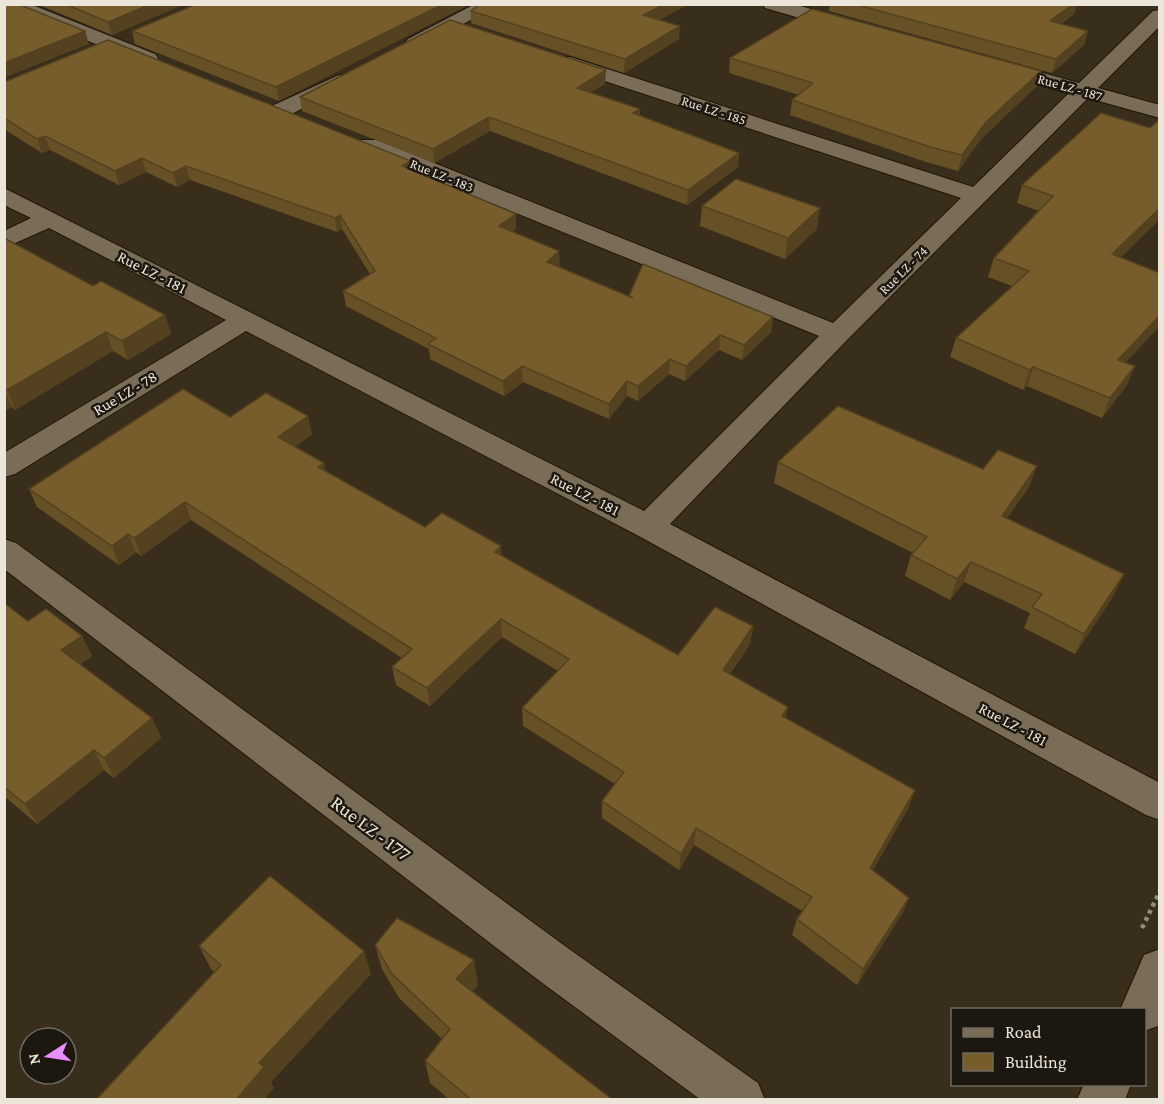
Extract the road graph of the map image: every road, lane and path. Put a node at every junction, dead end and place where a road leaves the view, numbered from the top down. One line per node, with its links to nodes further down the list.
1 (12, 4): 11 (street)
2 (490, 4): 7 (street)
3 (772, 4): 8 (street)
4 (1140, 4): 5 (street)
5 (1160, 9)
6 (1160, 15): 18 (street, Rue LZ - 74)
7 (450, 25): 9 (street); 12 (street)
8 (864, 30)
9 (472, 32)
10 (134, 36): 11 (street)
11 (112, 45): 13 (street); 16 (street)
12 (397, 51)
13 (91, 53)
14 (540, 54): 25 (street, Rue LZ - 185)
15 (980, 62): 18 (street, Rue LZ - 187)
16 (165, 65)
17 (355, 73): 20 (street)
18 (1083, 90): 21 (street, Rue LZ - 187); 25 (street, Rue LZ - 74)
19 (261, 102): 20 (street)
20 (282, 110): 22 (street)
21 (1160, 112)
22 (304, 119)
23 (349, 137): 29 (street, Rue LZ - 183)
24 (4, 195): 26 (street, Rue LZ - 181)
25 (978, 196): 29 (street, Rue LZ - 74)
26 (49, 219): 27 (street); 28 (street, Rue LZ - 181)
27 (4, 241)
28 (245, 320): 30 (street, Rue LZ - 78); 31 (street, Rue LZ - 181)
29 (837, 334): 31 (street, Rue LZ - 74)
30 (4, 467)
31 (648, 527): 33 (street, Rue LZ - 181)
32 (4, 551): 37 (street, Rue LZ - 177)
33 (1160, 803)
34 (1160, 970): 35 (street)
35 (1143, 1008)
36 (1107, 1086): 38 (street)
37 (741, 1100)
38 (1101, 1100)

